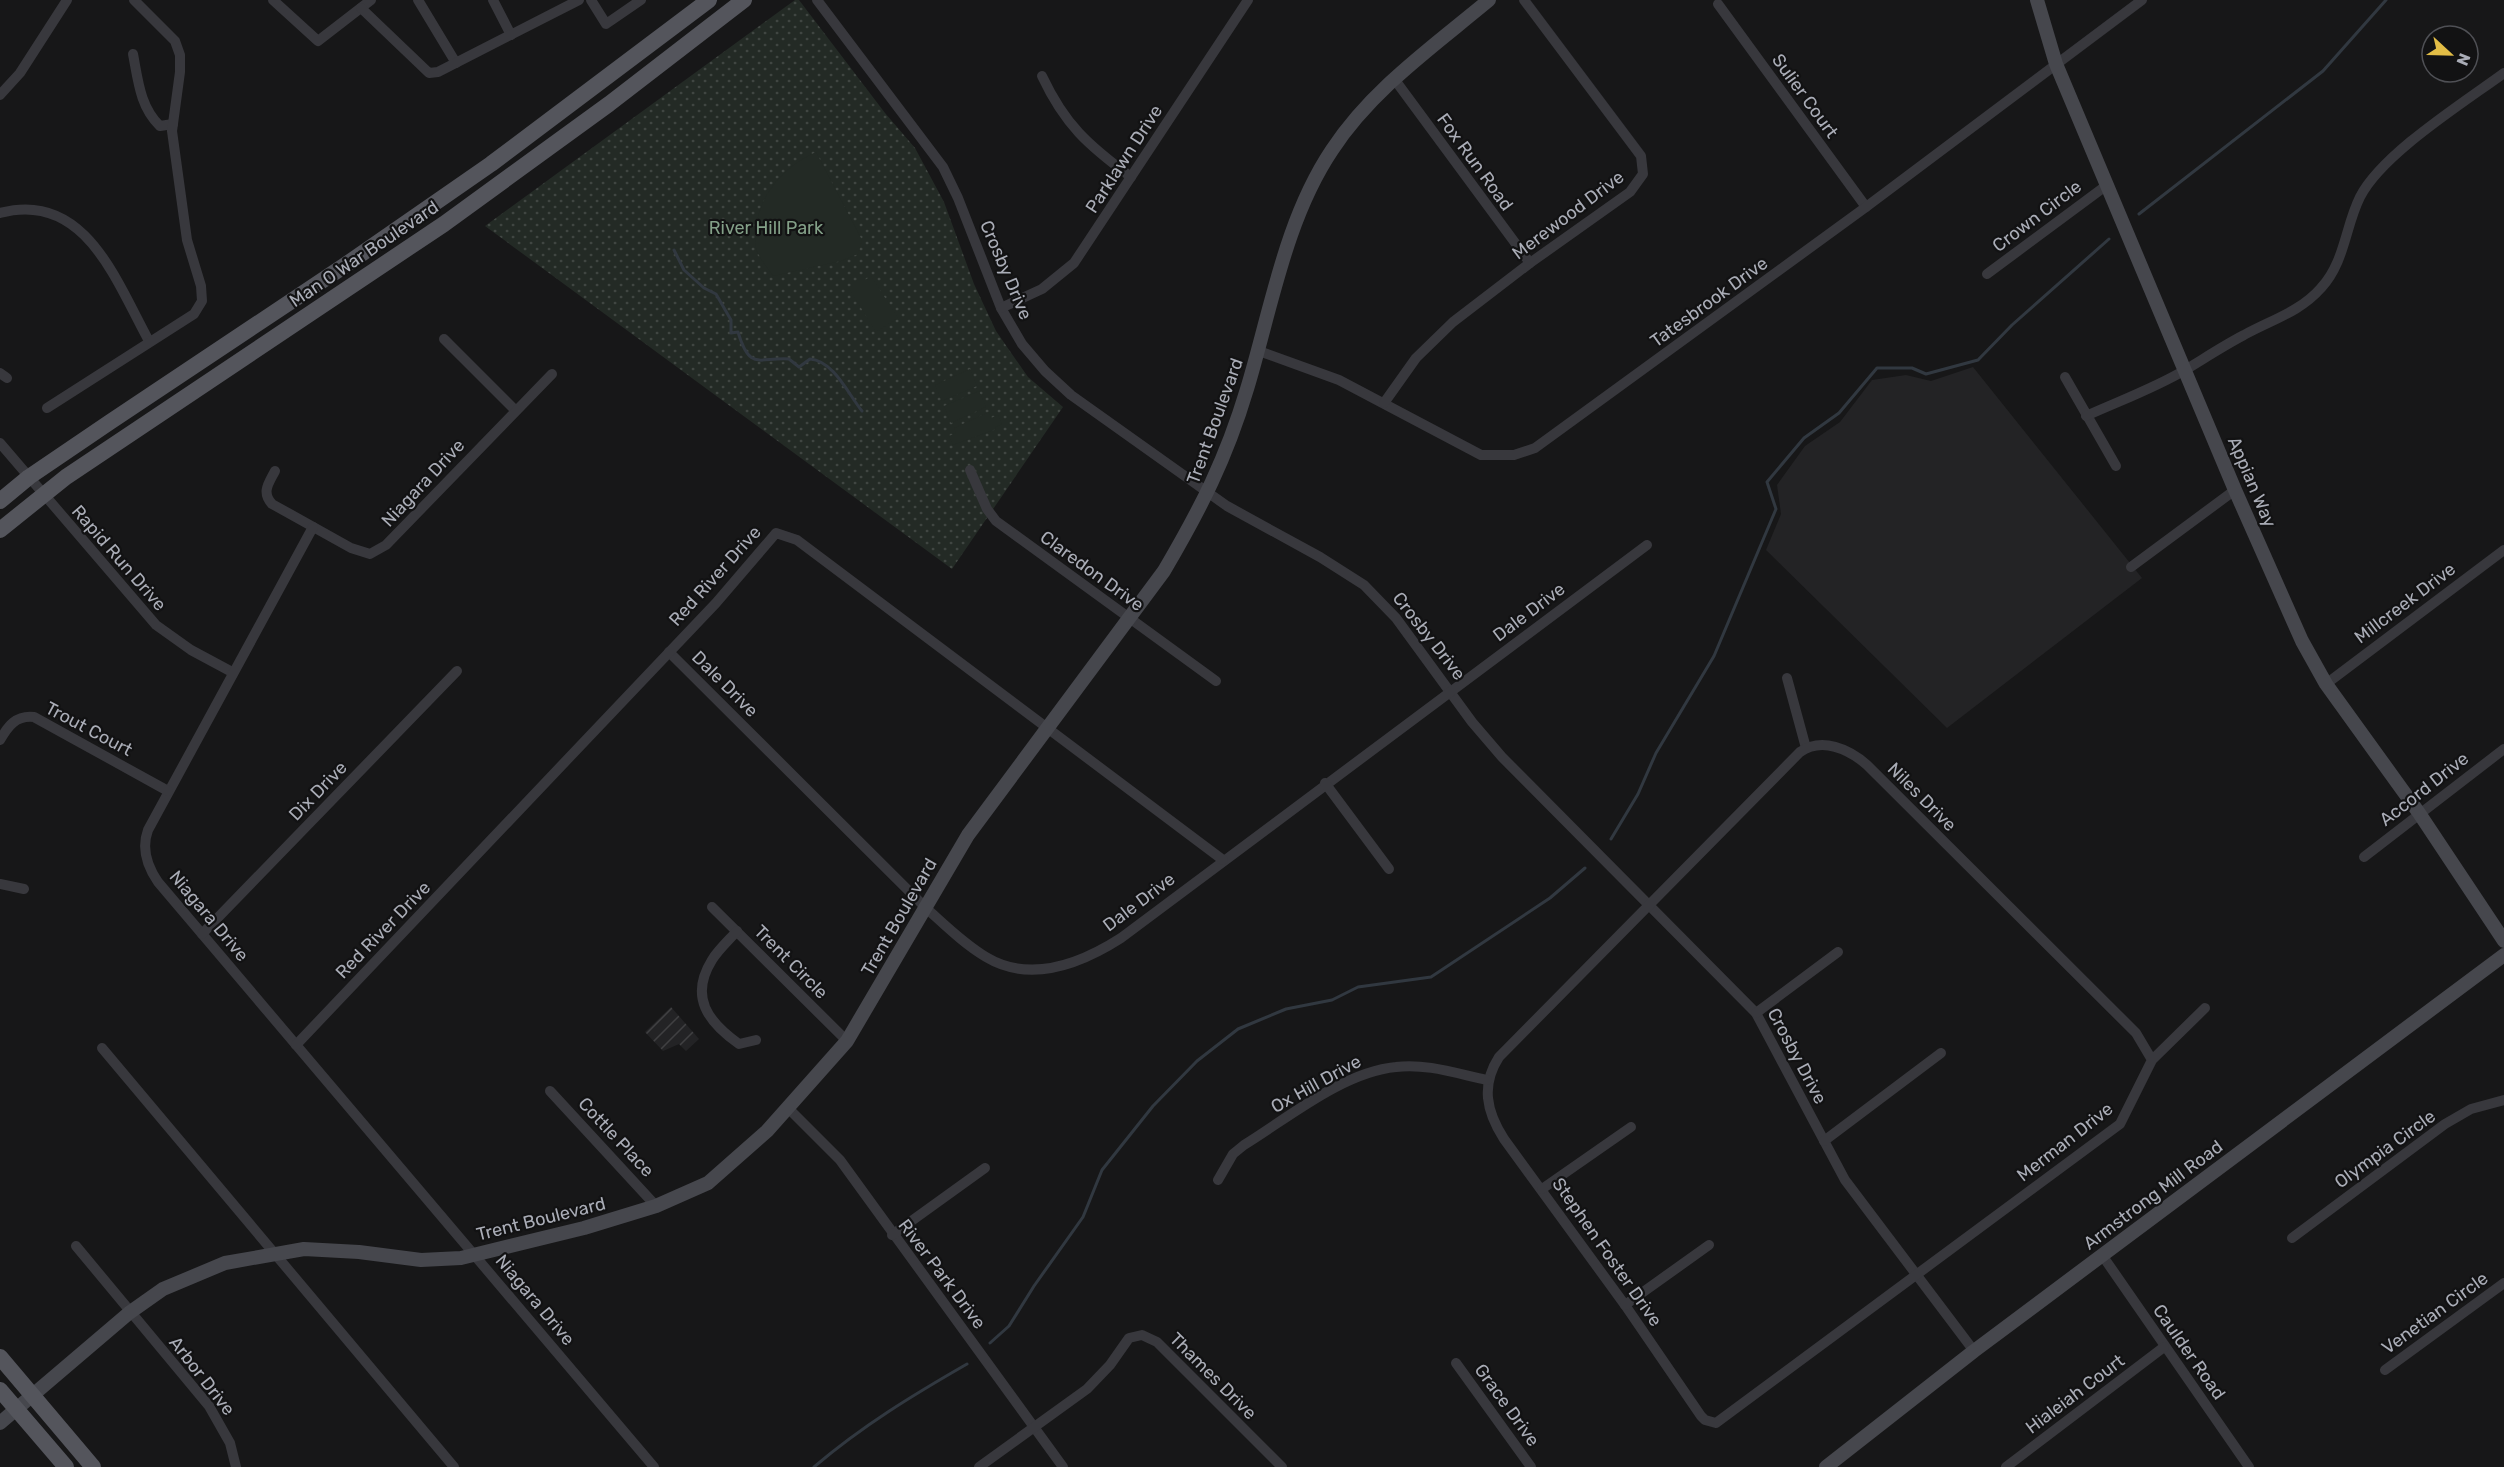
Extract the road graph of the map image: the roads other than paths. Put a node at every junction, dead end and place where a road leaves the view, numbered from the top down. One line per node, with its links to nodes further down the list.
1 (67, 0): 27 (street)
2 (134, 0): 28 (street)
3 (273, 0): 19 (street)
4 (371, 0): 19 (street)
5 (418, 0): 22 (street)
6 (493, 0): 20 (street)
7 (579, 0): 20 (street)
8 (591, 0): 9 (street)
9 (641, 0)
10 (709, 0): 50 (main road, Man O War Boulevard)
11 (744, 0): 53 (main road, Man O War Boulevard)
12 (817, 0): 35 (street, Crosby Drive)
13 (1248, 0): 29 (street, Parklawn Drive)
14 (1489, 0): 26 (street, Trent Boulevard)
15 (1524, 0): 33 (street, Merewood Drive)
16 (2037, 0): 23 (street, Appian Way)
17 (2142, 0): 23 (street, Tatesbrook Drive)
18 (1718, 4): 31 (street, Sulier Court)
19 (361, 8): 22 (street)
20 (511, 35): 22 (street)
21 (133, 54): 28 (street)
22 (456, 63)
23 (2056, 64): 30 (street, Appian Way); 31 (street, Tatesbrook Drive)
24 (2504, 73): 39 (street)
25 (1042, 76): 29 (street)
26 (1395, 80): 33 (street, Fox Run Road); 38 (street, Trent Boulevard)
27 (0, 95)
28 (173, 124): 37 (street)
29 (1131, 177): 35 (street, Parklawn Drive)
30 (2107, 185): 34 (street, Crown Circle); 39 (street, Appian Way)
31 (1866, 207): 42 (street, Tatesbrook Drive)
32 (0, 213): 37 (street)
33 (1530, 263): 42 (street, Merewood Drive)
34 (1987, 274)
35 (1001, 308): 52 (street, Crosby Drive)
36 (444, 339): 44 (street)
37 (149, 341): 43 (street)
38 (1258, 351): 42 (street, Tatesbrook Drive); 52 (street, Trent Boulevard)
39 (2185, 370): 45 (street); 51 (street, Appian Way)
40 (552, 374): 44 (street, Niagara Drive)
41 (2064, 377): 45 (street)
42 (1384, 403)
43 (47, 408)
44 (515, 410): 55 (street, Niagara Drive)
45 (2086, 416): 47 (street)
46 (0, 443): 50 (street, Rapid Run Drive)
47 (2116, 465)
48 (970, 470): 60 (street, Claredon Drive)
49 (275, 471): 55 (street)
50 (29, 477): 53 (street, Rapid Run Drive); 54 (main road, Man O War Boulevard)
51 (2235, 490): 59 (street); 66 (street, Appian Way)
52 (1209, 494): 60 (street, Trent Boulevard); 67 (street, Crosby Drive)
53 (43, 495): 56 (main road, Man O War Boulevard); 63 (street, Rapid Run Drive)
54 (0, 501)
55 (313, 527): 63 (street, Niagara Drive)
56 (0, 530)
57 (1647, 545): 67 (street, Dale Drive)
58 (2504, 550): 66 (street, Millcreek Drive)
59 (2131, 567)
60 (1128, 617): 65 (street, Claredon Drive); 68 (street, Trent Boulevard)
61 (669, 652): 68 (street, Red River Drive); 82 (street, Dale Drive); 92 (street, Red River Drive)
62 (457, 671): 85 (street, Dix Drive)
63 (232, 672): 73 (street, Niagara Drive)
64 (1787, 678): 70 (street)
65 (1216, 681)
66 (2326, 684): 74 (street, Appian Way)
67 (1451, 690): 72 (street, Dale Drive); 80 (street, Crosby Drive)
68 (1046, 728): 76 (street, Red River Drive); 82 (street, Trent Boulevard)
69 (0, 740): 73 (street, Trout Court)
70 (1806, 748): 80 (street); 95 (street, Niles Drive)
71 (2504, 749): 74 (street, Accord Drive)
72 (1325, 783): 76 (street, Dale Drive); 77 (street)
73 (168, 791): 85 (street, Niagara Drive)
74 (2419, 813): 75 (street, Accord Drive); 84 (street, Appian Way)
75 (2364, 857)
76 (1223, 860): 82 (street, Dale Drive)
77 (1389, 869)
78 (0, 884): 79 (street)
79 (24, 889)
80 (1649, 904): 89 (street, Crosby Drive); 96 (street)
81 (712, 907): 83 (street, Trent Circle)
82 (926, 908): 91 (street, Trent Boulevard)
83 (737, 931): 90 (street); 91 (street, Trent Circle)
84 (2502, 933)
85 (202, 934): 92 (street, Niagara Drive)
86 (1838, 952): 89 (street)
87 (2504, 955): 112 (street, Armstrong Mill Road)
88 (2205, 1008): 95 (street, Merman Drive)
89 (1756, 1013): 101 (street, Crosby Drive)
90 (756, 1040)
91 (847, 1041): 99 (street, Trent Boulevard)
92 (296, 1045): 111 (street, Niagara Drive)
93 (102, 1048): 110 (street)
94 (1941, 1053): 101 (street)
95 (2152, 1060): 113 (street, Merman Drive)
96 (1487, 1080): 103 (street, Ox Hill Drive); 104 (street, Stephen Foster Drive)
97 (550, 1090): 105 (street, Cottle Place)
98 (2504, 1100): 107 (street, Olympia Circle)
99 (787, 1107): 105 (street, Trent Boulevard); 106 (street, River Park Drive)
100 (1631, 1127): 104 (street)
101 (1824, 1141): 113 (street, Crosby Drive)
102 (985, 1168): 106 (street)
103 (1218, 1180)
104 (1542, 1189): 115 (street, Stephen Foster Drive)
105 (656, 1206): 111 (street, Trent Boulevard)
106 (892, 1235): 126 (street, River Park Drive)
107 (2292, 1238)
108 (1709, 1245): 115 (street)
109 (76, 1246): 116 (street, Arbor Drive)
110 (272, 1253): 111 (street, Trent Boulevard); 116 (street, Trent Boulevard); 131 (street)
111 (475, 1255): 132 (street, Niagara Drive)
112 (2102, 1255): 117 (street, Caulder Road); 118 (street, Armstrong Mill Road)
113 (1917, 1275): 115 (street, Stephen Foster Drive); 118 (street, Crosby Drive)
114 (2504, 1283): 121 (street, Venetian Circle)
115 (1625, 1305)
116 (129, 1313): 123 (street, Trent Boulevard); 130 (street, Arbor Drive)
117 (2164, 1347): 127 (street, Caulder Road); 138 (street, Hialeiah Court)
118 (1974, 1351): 137 (street, Armstrong Mill Road)
119 (0, 1357): 123 (main road)
120 (1456, 1363): 136 (street, Grace Drive)
121 (2385, 1370)
122 (0, 1390): 124 (main road)
123 (33, 1396): 124 (street, Trent Boulevard); 129 (main road)
124 (17, 1410): 125 (street, Trent Boulevard); 128 (main road)
125 (0, 1423)
126 (1033, 1428): 133 (street, Thames Drive); 134 (street, River Park Drive); 135 (street, Thames Drive)
127 (2246, 1466)
128 (66, 1467)
129 (93, 1467)
130 (236, 1467)
131 (454, 1467)
132 (654, 1467)
133 (979, 1467)
134 (1063, 1467)
135 (1282, 1467)
136 (1531, 1467)
137 (1827, 1467)
138 (2006, 1467)

